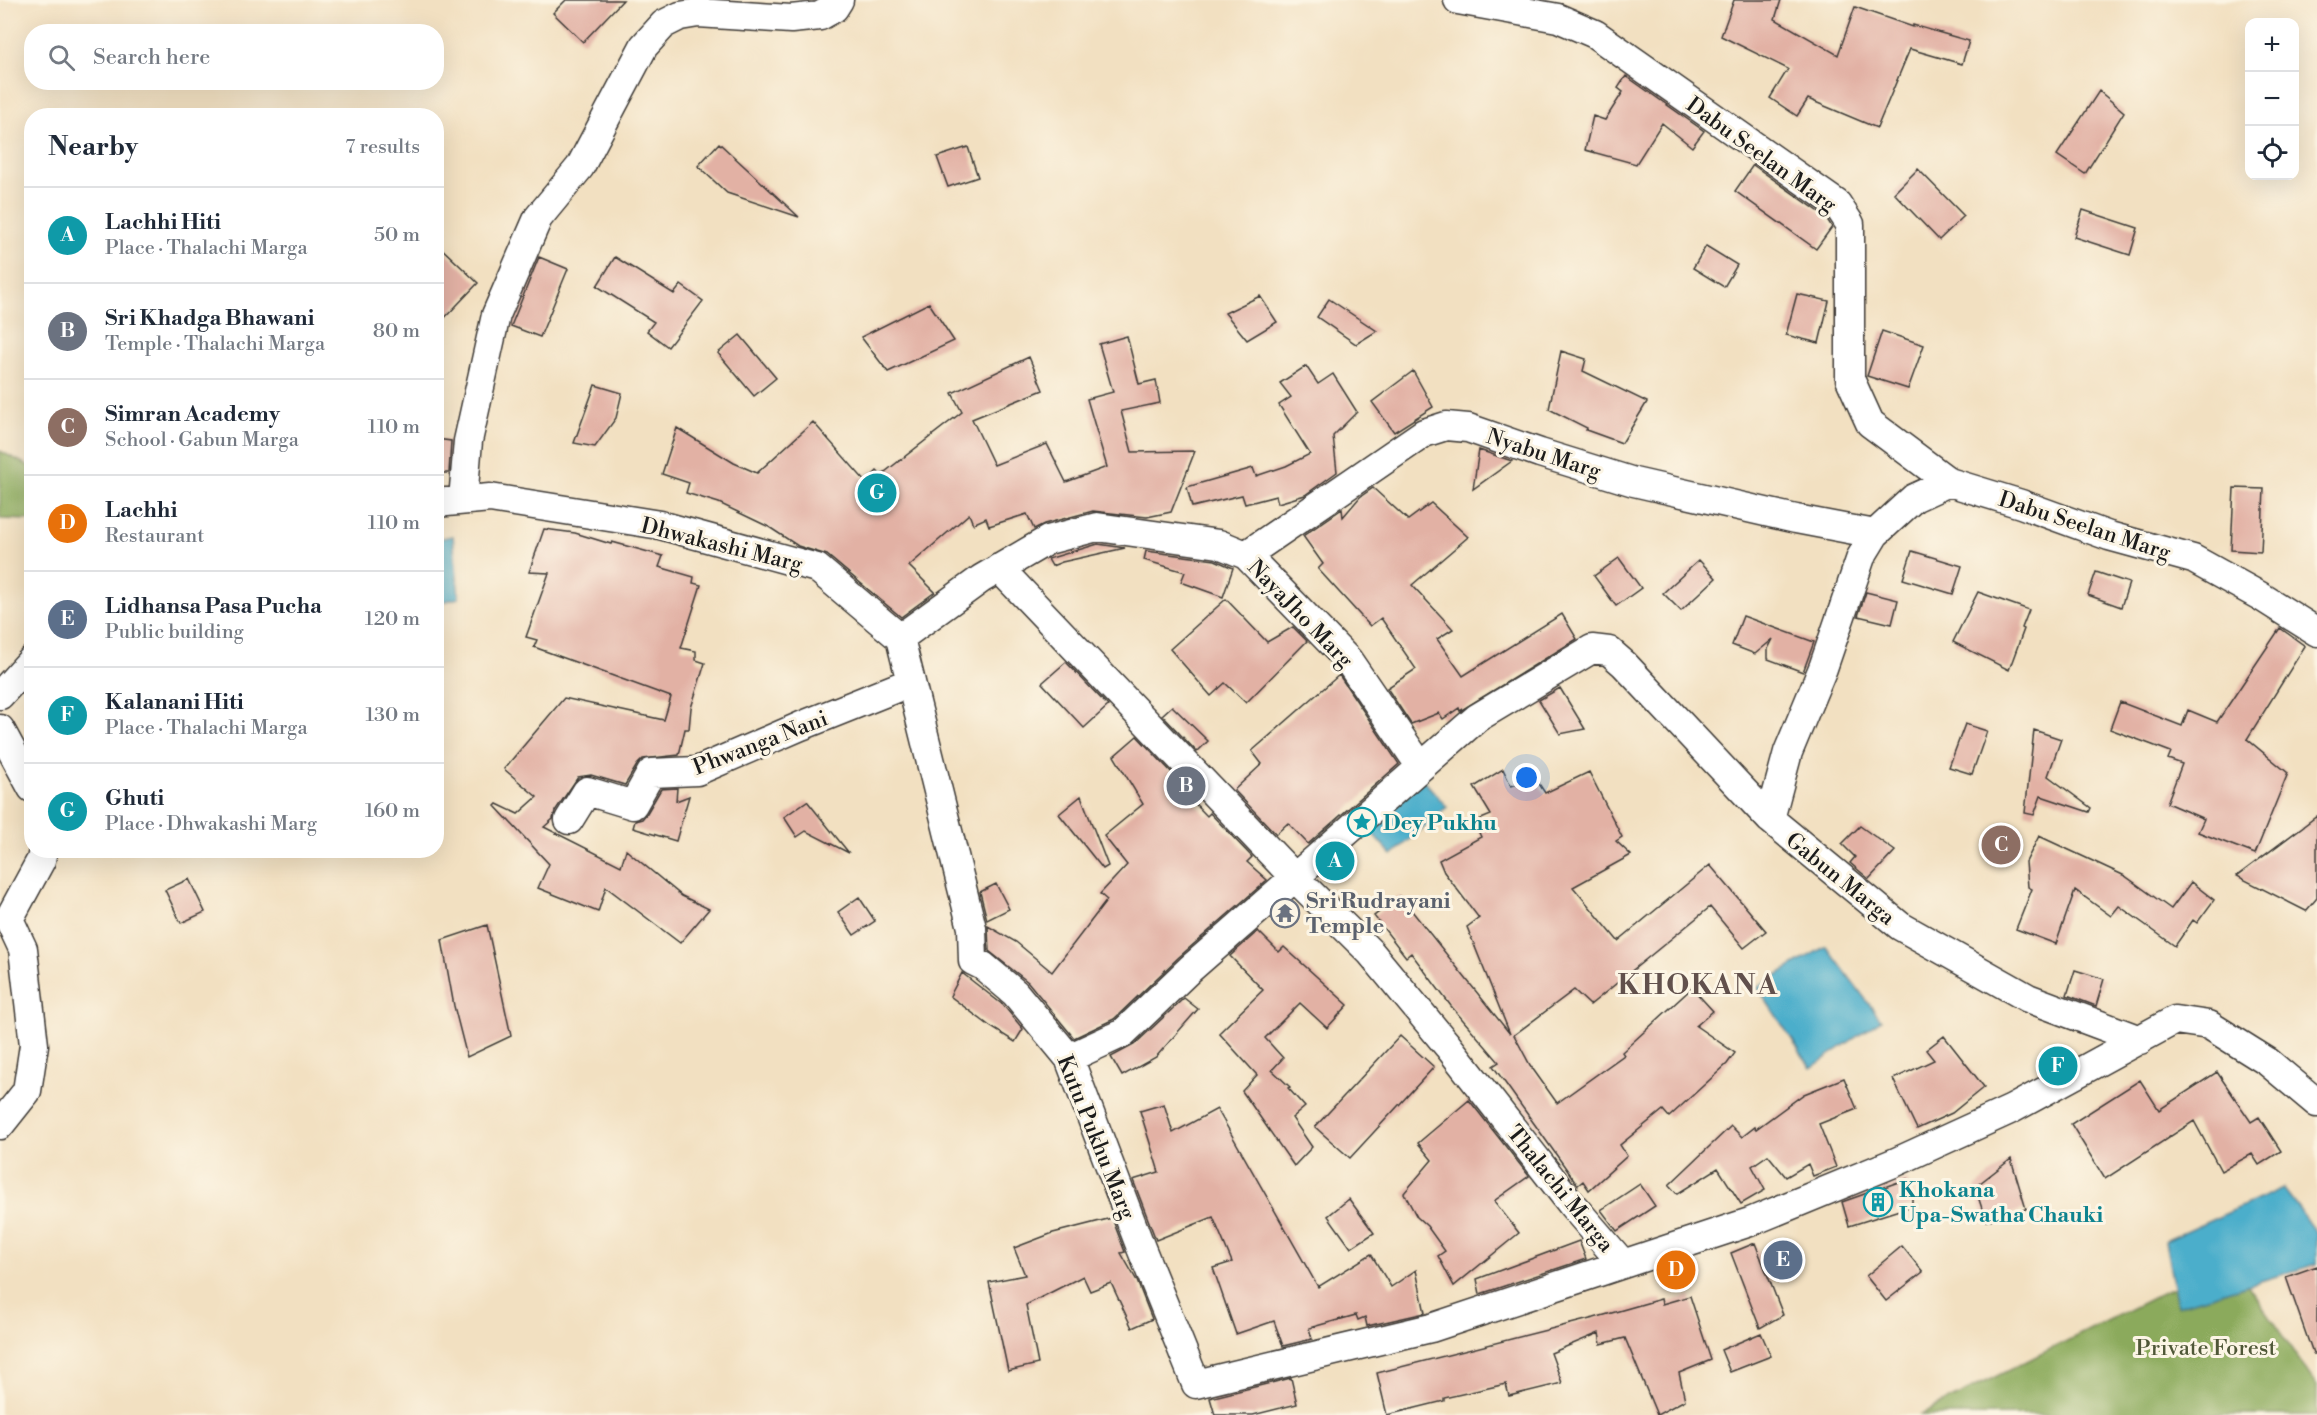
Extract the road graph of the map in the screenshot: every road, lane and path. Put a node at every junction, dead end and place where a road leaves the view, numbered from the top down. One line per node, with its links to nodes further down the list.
1 (839, 0): 4 (street)
2 (1458, 0): 3 (street, Dabu Seelan Marg)
3 (1949, 482): 5 (street); 8 (street, Dabu Seelan Marg)
4 (450, 501): 9 (street, Dhwakashi Marg)
5 (1875, 534): 6 (street, Nyabu Marg); 16 (street)
6 (1246, 555): 7 (street, NayaJho Marg); 14 (street, NayaJho Marg)
7 (999, 568): 9 (street); 19 (street, Thalachi Marga)
8 (2317, 632)
9 (900, 638): 11 (street, Kutu Pukhu Marg)
10 (24, 669): 12 (street)
11 (911, 682): 17 (street, Phwanga Nani); 21 (street, Kutu Pukhu Marg)
12 (0, 695)
13 (0, 729): 15 (street)
14 (1421, 767): 16 (street, Gabun Marga); 19 (street)
15 (24, 773)
16 (1770, 819): 20 (street, Gabun Marga)
17 (569, 820)
18 (41, 858): 23 (street)
19 (1294, 877): 21 (street); 24 (street, Thalachi Marga)
20 (2140, 1040): 22 (street, Thalachi Marga); 24 (street, Thalachi Marga)
21 (1069, 1058): 24 (street, Kutu Pukhu Marg)
22 (2317, 1103)
23 (0, 1125)
24 (1623, 1264)

